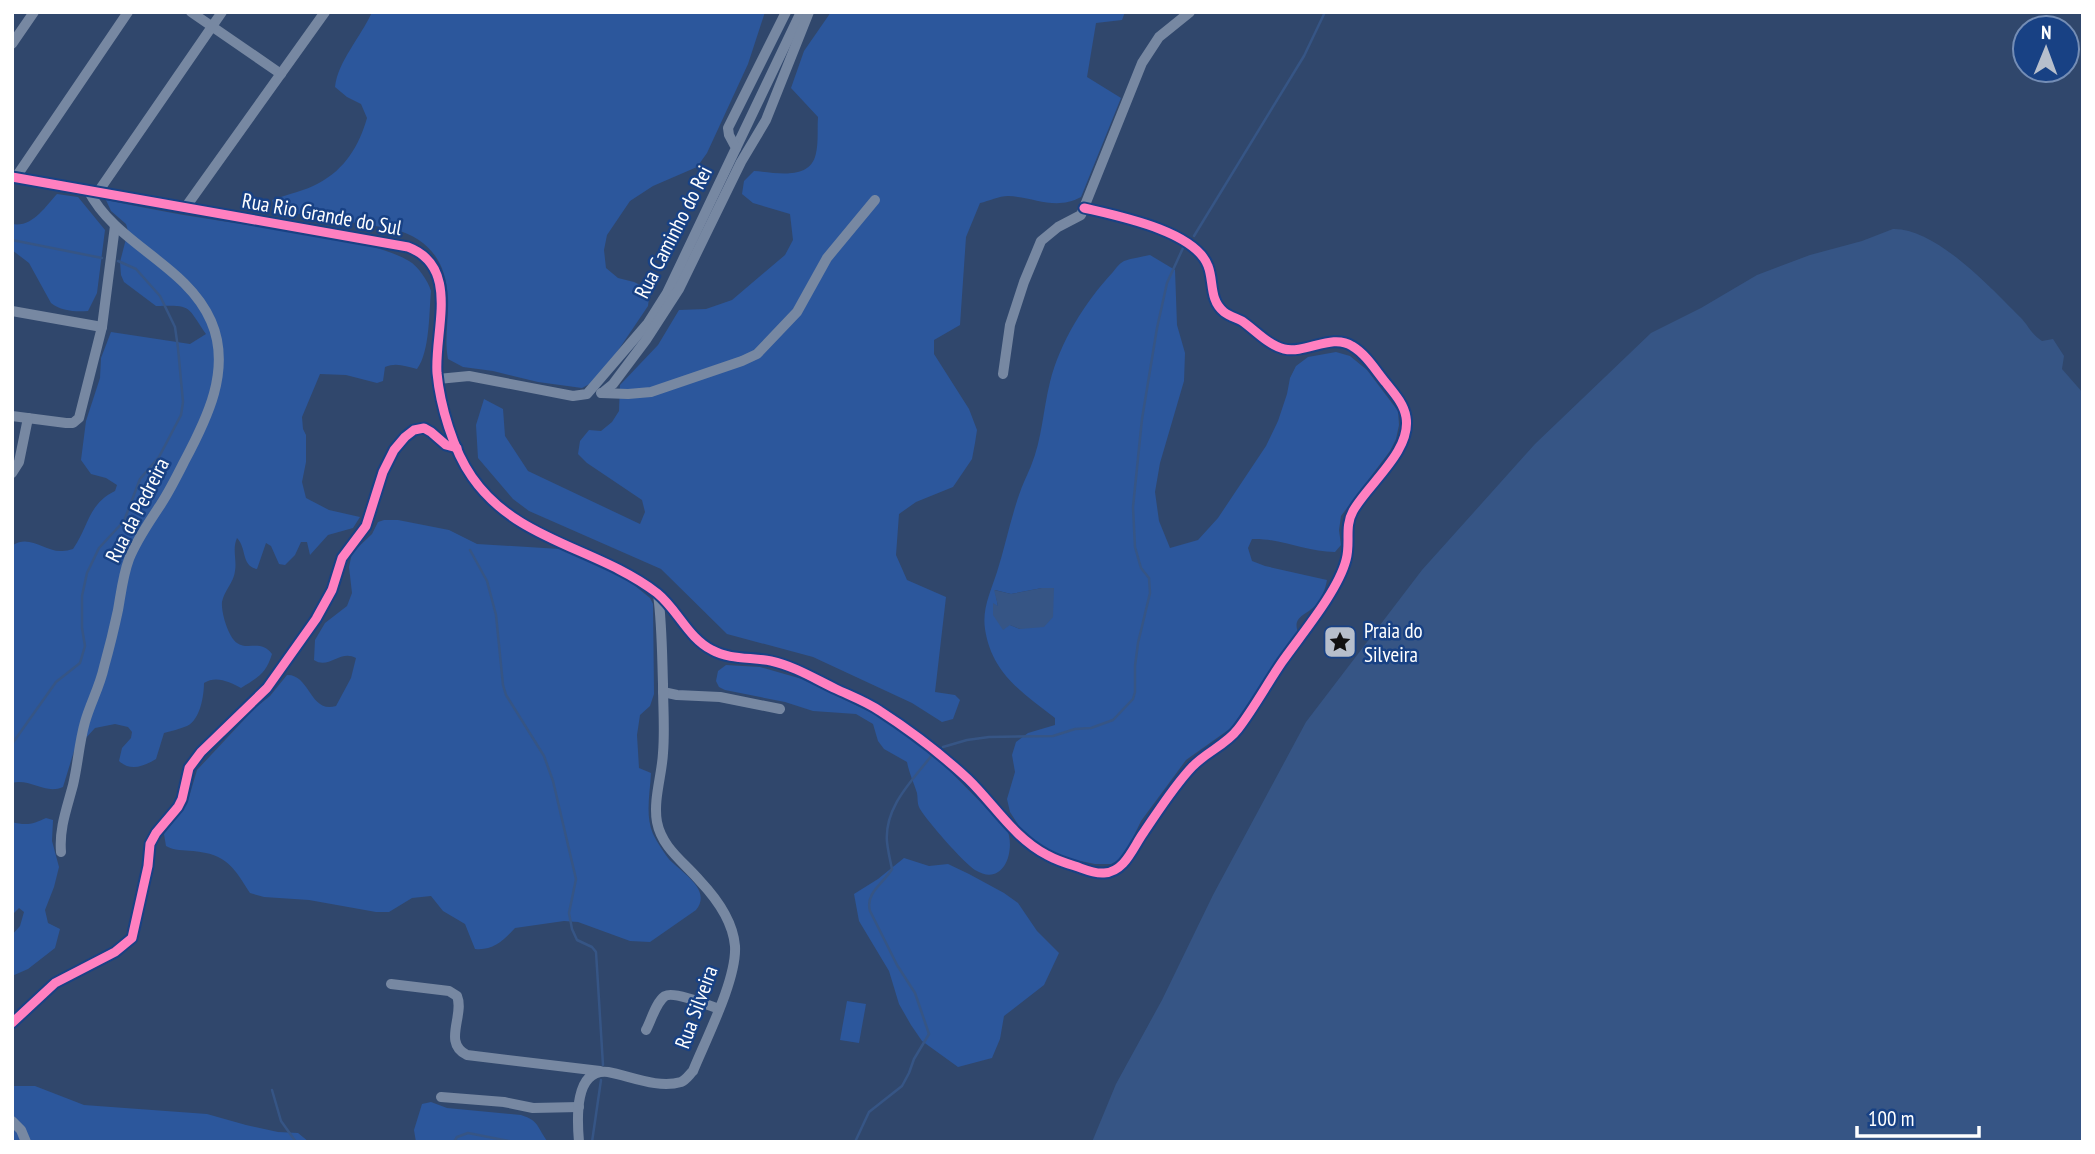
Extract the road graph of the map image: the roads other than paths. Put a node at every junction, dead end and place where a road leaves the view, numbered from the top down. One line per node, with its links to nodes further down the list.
1 (34, 12): 11 (street)
2 (128, 12): 14 (street)
3 (191, 12): 10 (street)
4 (222, 12): 10 (street)
5 (325, 12): 12 (street)
6 (786, 12): 13 (street, Rua Caminho do Rei)
7 (801, 12): 13 (street)
8 (809, 12): 24 (street)
9 (1190, 12): 18 (street)
10 (212, 27): 12 (street); 15 (street)
11 (12, 44)
12 (281, 74): 17 (street)
13 (736, 148): 25 (street, Rua Caminho do Rei)
14 (14, 177): 15 (street, Rua Rio Grande do Sul)
15 (93, 191): 17 (street, Rua Rio Grande do Sul); 19 (street, Rua da Pedreira)
16 (875, 200): 24 (street)
17 (185, 208): 23 (street, Rua Rio Grande do Sul)
18 (1084, 208): 22 (street); 30 (street, Rua Rio Grande do Sul)
19 (115, 226): 21 (street); 33 (street, Rua da Pedreira)
20 (12, 311): 21 (street)
21 (102, 327): 27 (street)
22 (1003, 374)
23 (438, 379): 25 (street); 28 (street, Rua Rio Grande do Sul)
24 (603, 393): 25 (street)
25 (587, 394)
26 (12, 416): 27 (street)
27 (28, 418): 29 (street)
28 (457, 448): 30 (street, Rua Rio Grande do Sul); 36 (street)
29 (12, 473)
30 (657, 594): 31 (street, Rua Silveira)
31 (663, 692): 32 (street); 35 (street, Rua Silveira)
32 (780, 709)
33 (61, 852)
34 (391, 984): 38 (street)
35 (719, 1009): 37 (street); 38 (street, Rua Silveira)
36 (12, 1023)
37 (646, 1030)
38 (600, 1071): 40 (street)
39 (441, 1097): 40 (street)
40 (579, 1107): 43 (street)
41 (12, 1121): 42 (street)
42 (26, 1142)
43 (579, 1142)

